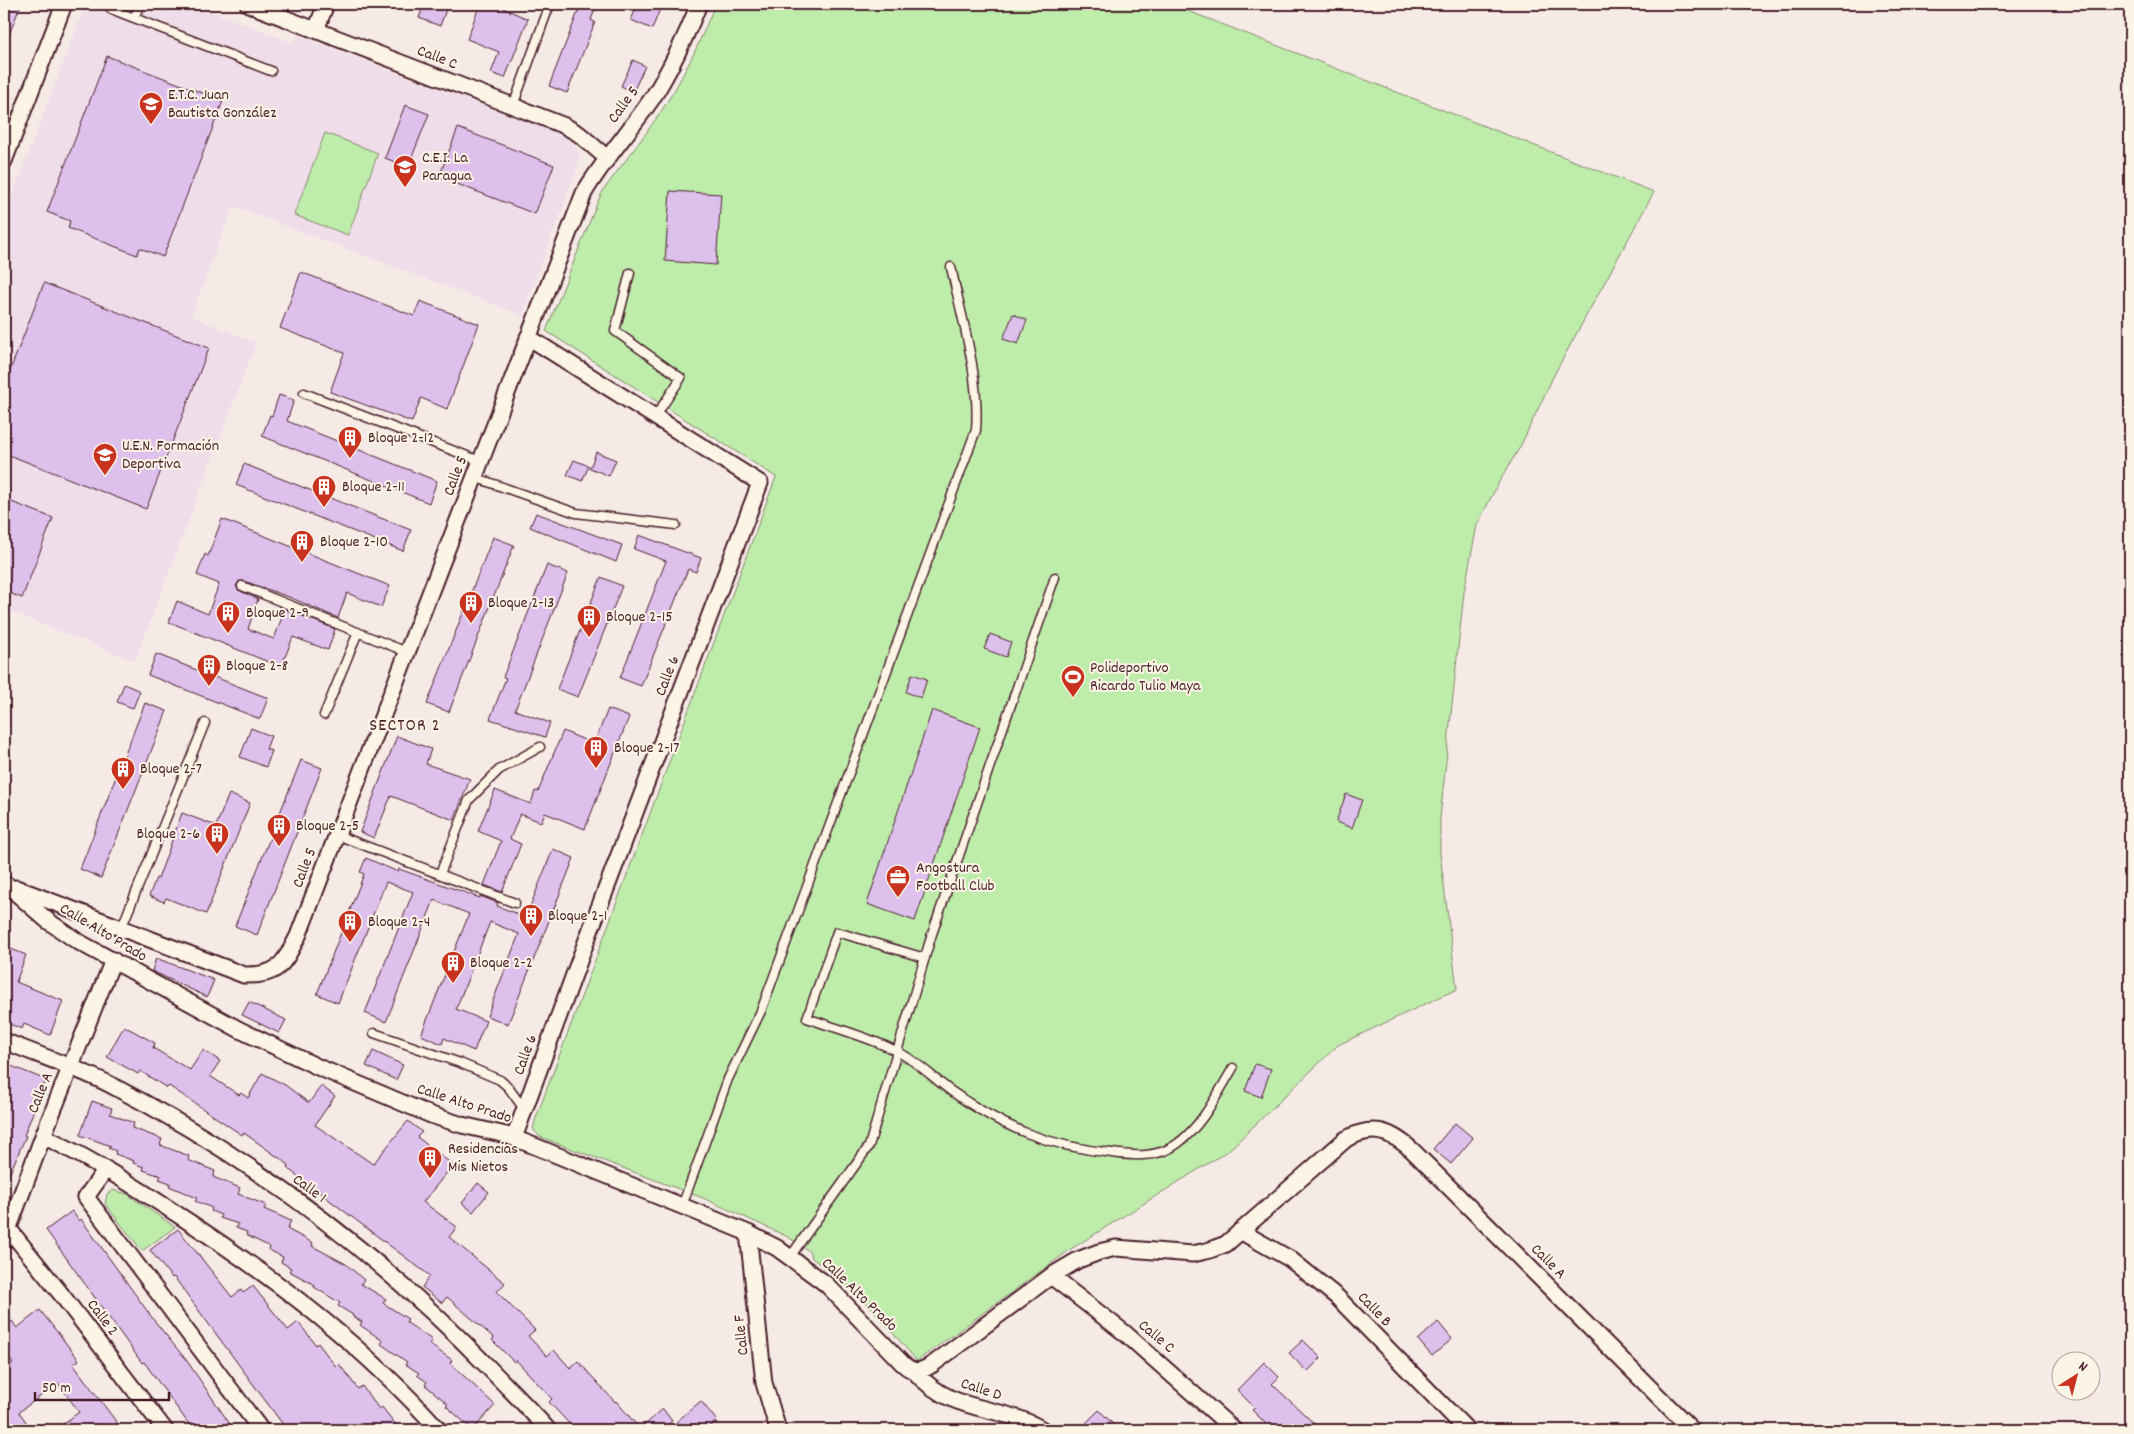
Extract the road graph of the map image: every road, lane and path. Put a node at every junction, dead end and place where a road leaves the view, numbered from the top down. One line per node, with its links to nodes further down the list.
1 (64, 4): 13 (street)
2 (140, 4): 8 (lane)
3 (248, 4): 9 (street, Calle C)
4 (326, 4): 9 (street)
5 (550, 4): 11 (lane)
6 (699, 4): 12 (street, Calle 5)
7 (111, 9): 8 (lane)
8 (134, 18): 10 (lane)
9 (316, 30): 11 (street, Calle C)
10 (271, 71)
11 (513, 106): 12 (street, Calle C)
12 (607, 158): 16 (street, Calle 5)
13 (4, 161)
14 (951, 267): 45 (lane)
15 (630, 274): 18 (lane)
16 (528, 337): 18 (street, Calle 6); 19 (street, Calle 5)
17 (304, 393): 19 (lane)
18 (655, 417): 41 (street, Calle 6)
19 (480, 461): 20 (street, Calle 5)
20 (474, 477): 21 (lane); 25 (street, Calle 5)
21 (676, 526)
22 (1055, 578): 34 (lane)
23 (242, 586): 24 (lane)
24 (358, 632): 25 (lane); 26 (lane)
25 (407, 652): 29 (street, Calle 5)
26 (324, 715)
27 (205, 723): 33 (lane)
28 (540, 747): 30 (lane)
29 (337, 835): 30 (lane); 33 (street, Calle 5)
30 (440, 874): 32 (lane)
31 (5, 884): 33 (street); 35 (street, Calle Alto Prado)
32 (515, 903)
33 (121, 929)
34 (925, 958): 38 (lane); 38 (lane)
35 (113, 960): 39 (street, Calle A); 43 (street, Calle Alto Prado)
36 (374, 1033): 41 (lane)
37 (4, 1041): 39 (street, Calle 1)
38 (897, 1051): 40 (lane); 50 (lane)
39 (70, 1067): 42 (street, Calle A); 56 (street, Calle 1)
40 (1234, 1068)
41 (524, 1109): 43 (street, Calle 6)
42 (43, 1136): 44 (street); 46 (street, Calle A)
43 (514, 1138): 45 (street, Calle Alto Prado)
44 (106, 1168): 54 (street); 55 (street)
45 (682, 1206): 49 (street, Calle Alto Prado)
46 (9, 1211): 48 (street, Calle A)
47 (1240, 1232): 51 (street); 60 (street, Calle B); 61 (street, Calle A)
48 (6, 1234): 53 (street, Calle 2)
49 (748, 1234): 50 (street, Calle Alto Prado); 57 (street, Calle F)
50 (790, 1258): 52 (street, Calle Alto Prado)
51 (1051, 1276): 52 (street); 59 (street, Calle C)
52 (908, 1367): 58 (street, Calle D)
53 (165, 1430)
54 (261, 1430)
55 (439, 1430)
56 (548, 1430)
57 (778, 1430)
58 (1043, 1430)
59 (1234, 1430)
60 (1467, 1430)
61 (1692, 1430)

